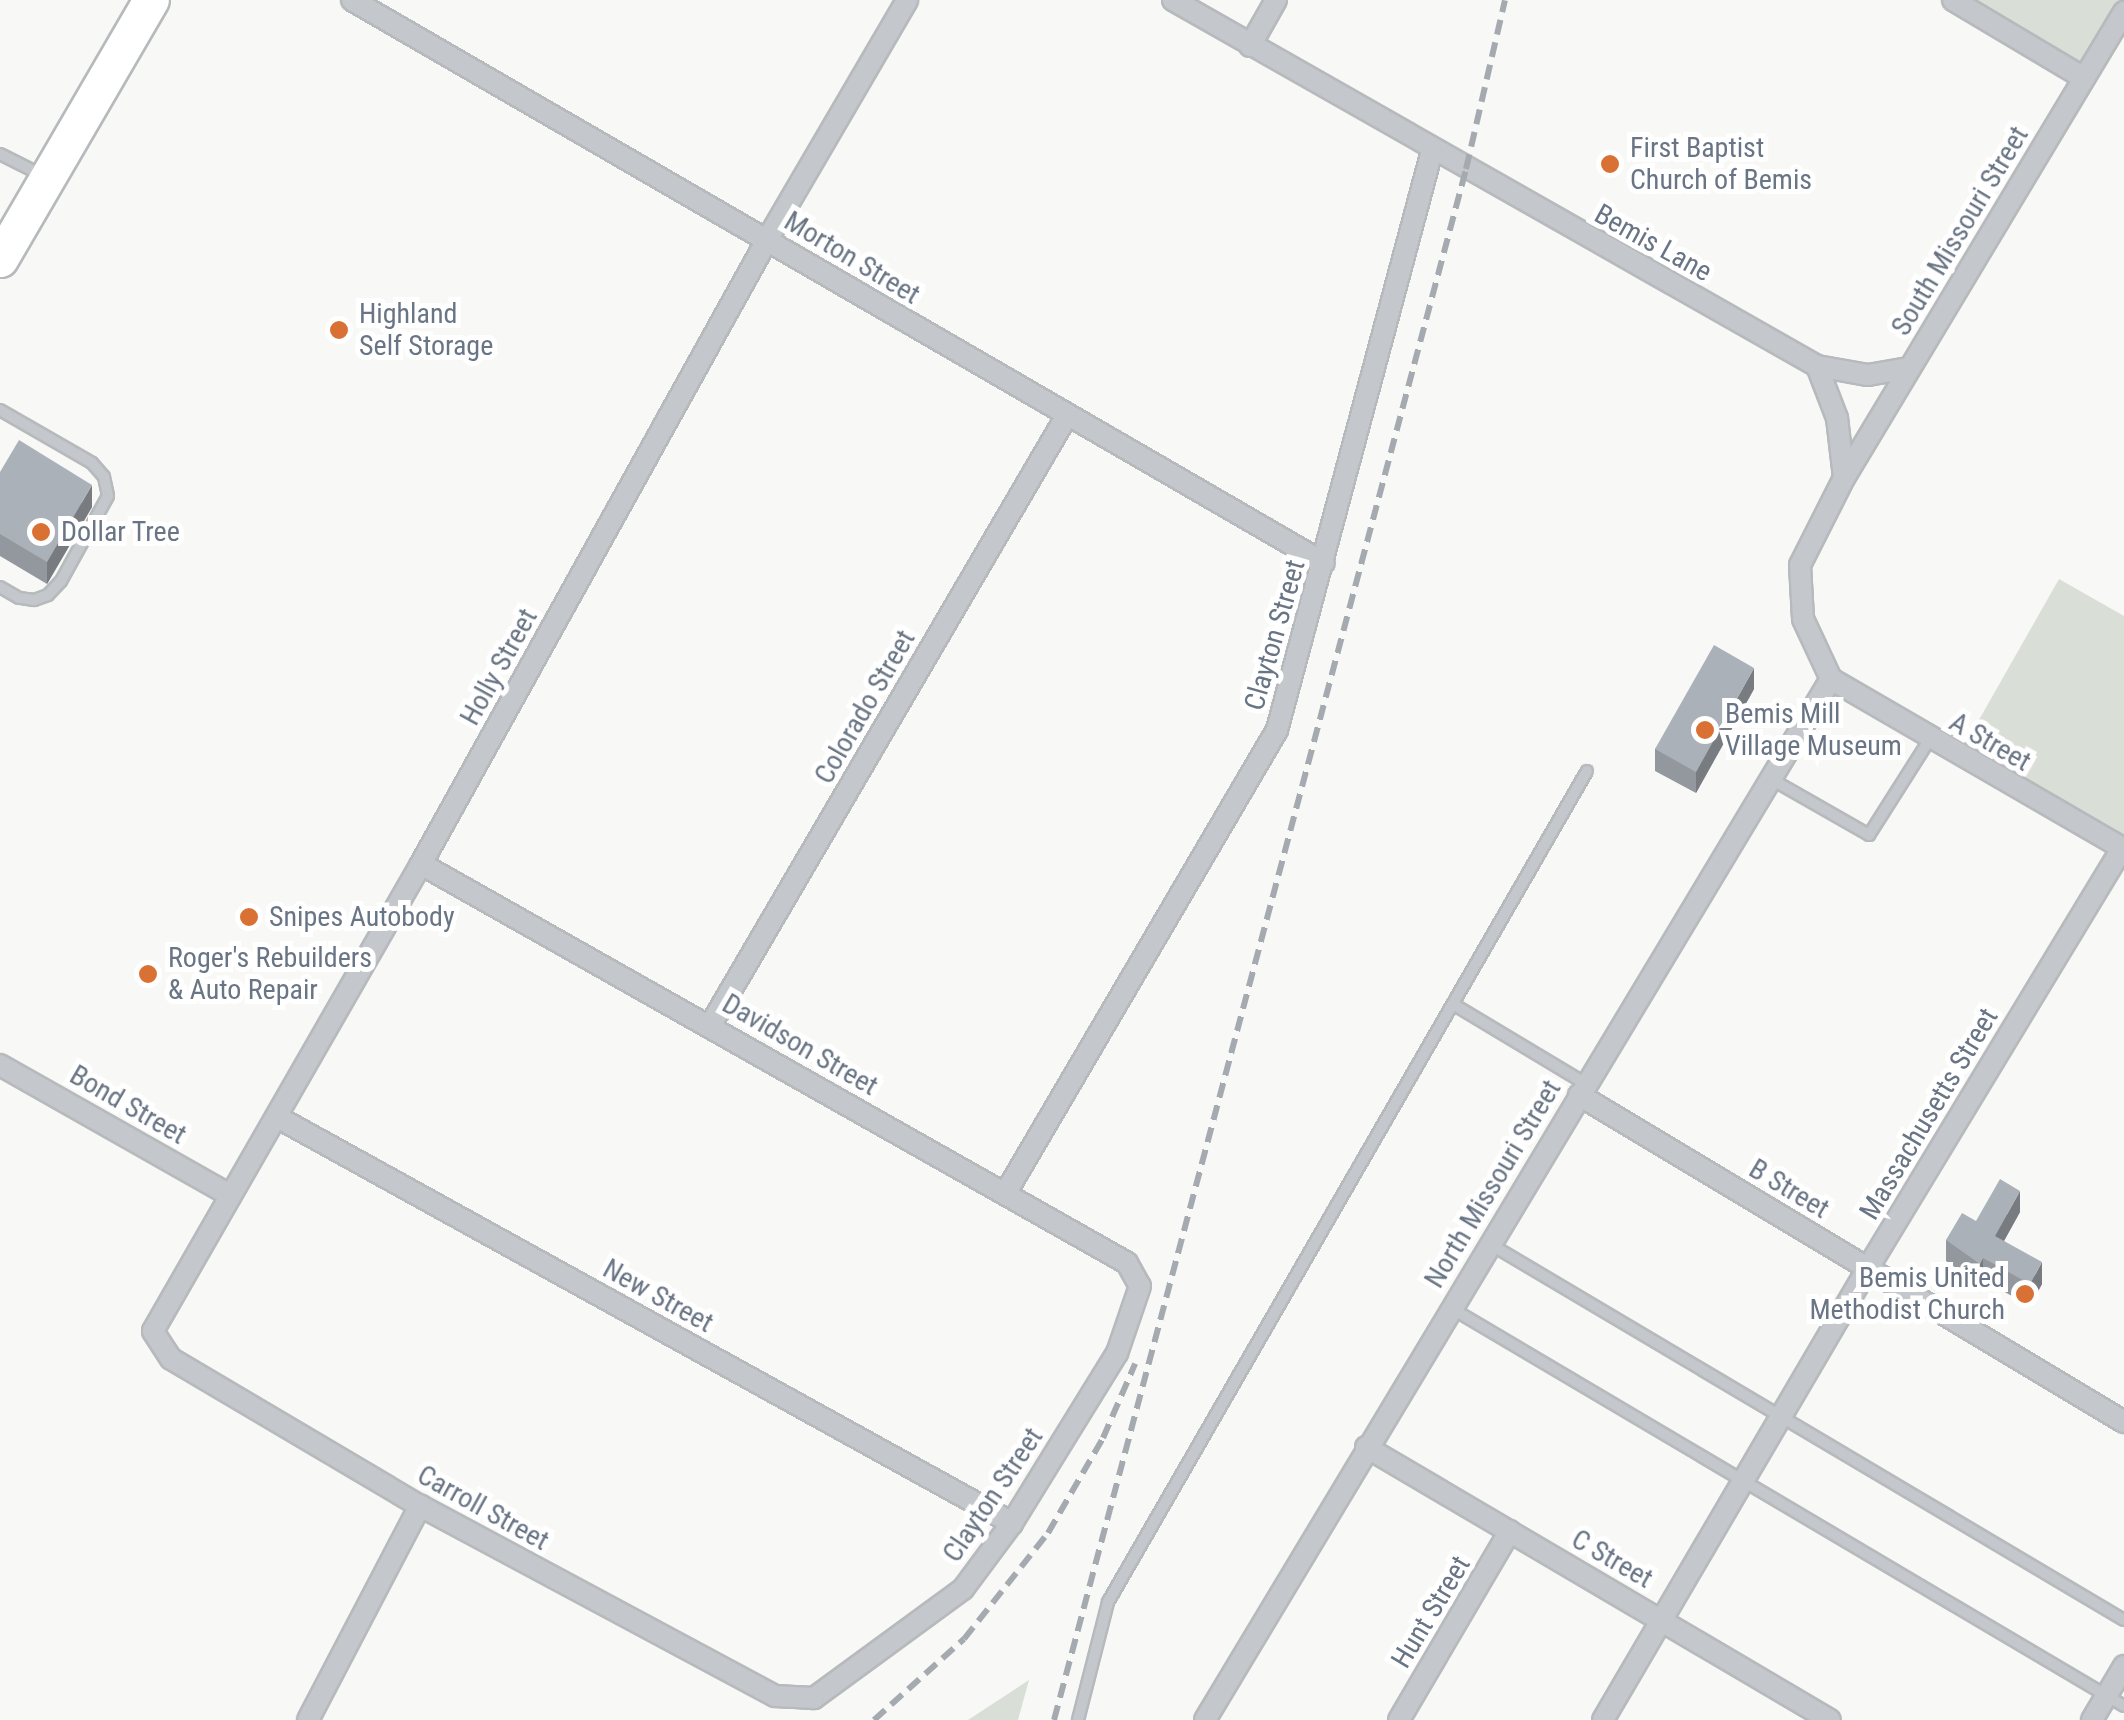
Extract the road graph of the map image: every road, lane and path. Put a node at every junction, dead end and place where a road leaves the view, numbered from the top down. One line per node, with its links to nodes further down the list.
1 (151, 0): 13 (highway)
2 (352, 0): 7 (street, Morton Street)
3 (907, 0): 14 (street, Holly Street)
4 (1173, 0): 9 (street, Bemis Lane)
5 (1276, 0): 9 (street)
6 (1953, 0): 10 (street)
7 (382, 8): 14 (street, Morton Street)
8 (2124, 12): 10 (street, South Missouri Street)
9 (1250, 46): 11 (street, Bemis Lane)
10 (2084, 78): 17 (street, South Missouri Street)
11 (1432, 151): 16 (street, Bemis Lane); 21 (street, Clayton Street)
12 (0, 154): 13 (lane)
13 (47, 178): 15 (highway)
14 (767, 240): 19 (street, Morton Street); 28 (street, Holly Street)
15 (0, 259)
16 (1817, 366): 17 (street, Bemis Lane); 20 (street)
17 (1909, 368): 20 (street, South Missouri Street)
18 (0, 410): 22 (lane)
19 (1066, 416): 21 (street, Morton Street); 30 (street, Colorado Street)
20 (1844, 478): 23 (street)
21 (1324, 563): 35 (street, Clayton Street)
22 (0, 586)
23 (1831, 679): 24 (street, A Street); 26 (street, North Missouri Street)
24 (1930, 739): 26 (lane); 27 (street, A Street)
25 (1586, 771): 29 (lane)
26 (1771, 779): 32 (street, North Missouri Street)
27 (2123, 848): 37 (street, Massachusetts Street)
28 (421, 864): 30 (street, Davidson Street); 33 (street, Holly Street)
29 (1453, 1004): 32 (lane); 55 (lane)
30 (710, 1026): 35 (street, Davidson Street)
31 (0, 1064): 34 (street, Bond Street)
32 (1583, 1090): 36 (street, North Missouri Street); 37 (street, B Street)
33 (277, 1117): 34 (street, Holly Street); 46 (street, New Street)
34 (228, 1194): 40 (street, Holly Street)
35 (1005, 1194): 38 (street, Davidson Street)
36 (1489, 1244): 39 (street, North Missouri Street); 41 (lane)
37 (1868, 1268): 41 (street, Massachusetts Street); 42 (street, B Street)
38 (1140, 1286): 46 (street, Clayton Street)
39 (1450, 1308): 43 (street, North Missouri Street); 44 (lane)
40 (171, 1359): 45 (street, Carroll Street)
41 (1781, 1416): 44 (street, Massachusetts Street); 49 (lane)
42 (2124, 1422)
43 (1366, 1446): 47 (street, C Street); 56 (street, North Missouri Street)
44 (1744, 1481): 48 (street, Massachusetts Street); 52 (lane)
45 (420, 1506): 51 (street, Carroll Street); 54 (street)
46 (1012, 1524): 51 (street, Clayton Street)
47 (1510, 1531): 48 (street, C Street); 57 (street, Hunt Street)
48 (1662, 1620): 53 (street, C Street); 58 (street, Massachusetts Street)
49 (2124, 1620)
50 (2124, 1666): 52 (street)
51 (774, 1696)
52 (2115, 1700): 60 (street)
53 (1806, 1714): 59 (street, C Street)
54 (308, 1720)
55 (1078, 1720)
56 (1205, 1720)
57 (1399, 1720)
58 (1603, 1720)
59 (1830, 1720)
60 (2092, 1720)

